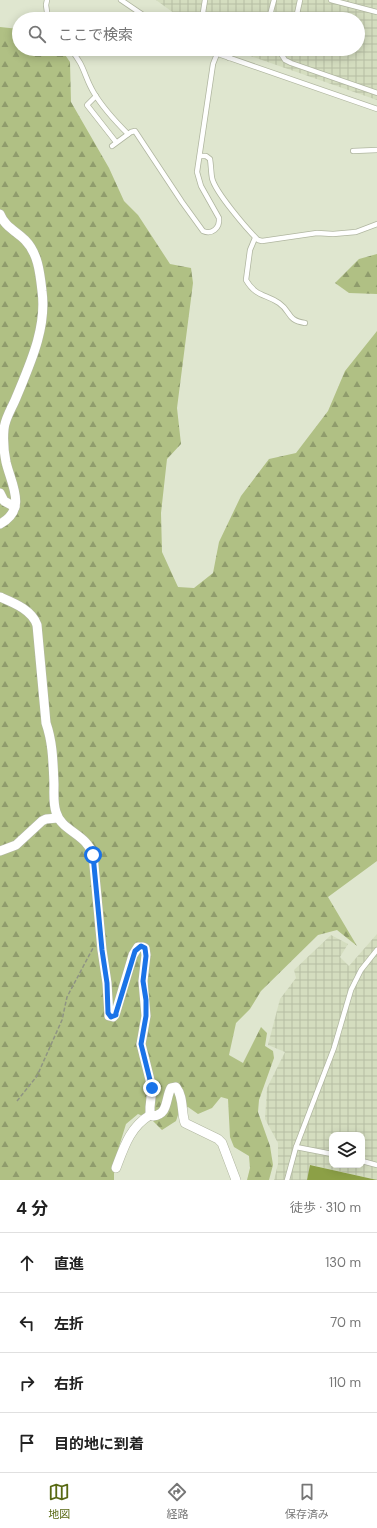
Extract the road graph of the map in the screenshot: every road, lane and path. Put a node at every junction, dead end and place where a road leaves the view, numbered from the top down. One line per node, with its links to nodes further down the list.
1 (47, 0): 7 (lane)
2 (121, 0): 8 (lane)
3 (205, 0): 9 (lane)
4 (274, 0): 10 (lane)
5 (300, 0): 11 (lane)
6 (332, 0): 12 (lane)
7 (47, 12)
8 (139, 12)
9 (203, 12)
10 (271, 12)
11 (297, 12)
12 (377, 12)
13 (76, 56): 19 (lane)
14 (216, 56): 26 (lane)
15 (223, 56): 17 (lane)
16 (282, 56): 18 (lane)
17 (229, 58): 20 (lane)
18 (377, 93)
19 (96, 96): 21 (lane); 22 (lane)
20 (377, 108)
21 (128, 134): 22 (lane); 26 (lane)
22 (116, 142): 23 (lane)
23 (112, 146)
24 (377, 150): 25 (lane)
25 (353, 151)
26 (200, 156): 29 (lane)
27 (0, 214): 32 (street)
28 (377, 224): 29 (lane)
29 (255, 238): 30 (lane)
30 (305, 323)
31 (0, 493): 32 (street)
32 (15, 508): 33 (street)
33 (0, 524)
34 (0, 597): 35 (street)
35 (58, 818): 36 (street); 37 (street)
36 (0, 851)
37 (101, 940): 39 (path); 40 (street)
38 (377, 950): 41 (lane)
39 (17, 1101)
40 (150, 1115): 45 (street); 46 (street)
41 (296, 1147): 42 (lane); 47 (lane)
42 (329, 1153)
43 (365, 1162): 44 (lane)
44 (377, 1165)
45 (116, 1168)
46 (236, 1180)
47 (287, 1180)

